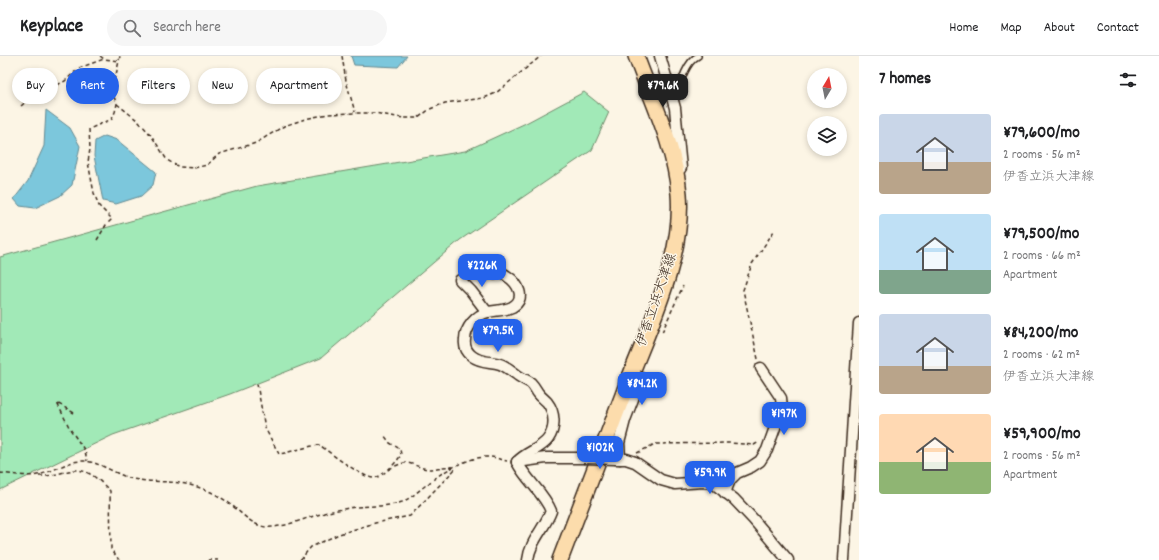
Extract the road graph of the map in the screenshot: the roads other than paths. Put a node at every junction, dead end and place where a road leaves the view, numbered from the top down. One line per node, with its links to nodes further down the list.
1 (636, 56): 5 (main road, 伊香立浜大津線)
2 (660, 56): 4 (street)
3 (698, 56): 4 (lane)
4 (674, 104): 5 (street)
5 (676, 170): 11 (main road, 伊香立浜大津線)
6 (495, 274): 8 (street)
7 (460, 280): 8 (street)
8 (487, 312): 13 (street)
9 (859, 323): 18 (street)
10 (761, 368): 14 (street)
11 (631, 374): 12 (street); 16 (main road, 伊香立浜大津線)
12 (620, 459): 13 (street, bridge); 14 (street)
13 (517, 462): 15 (street)
14 (725, 493): 17 (street)
15 (528, 560)
16 (560, 560)
17 (788, 560)
18 (844, 560)

